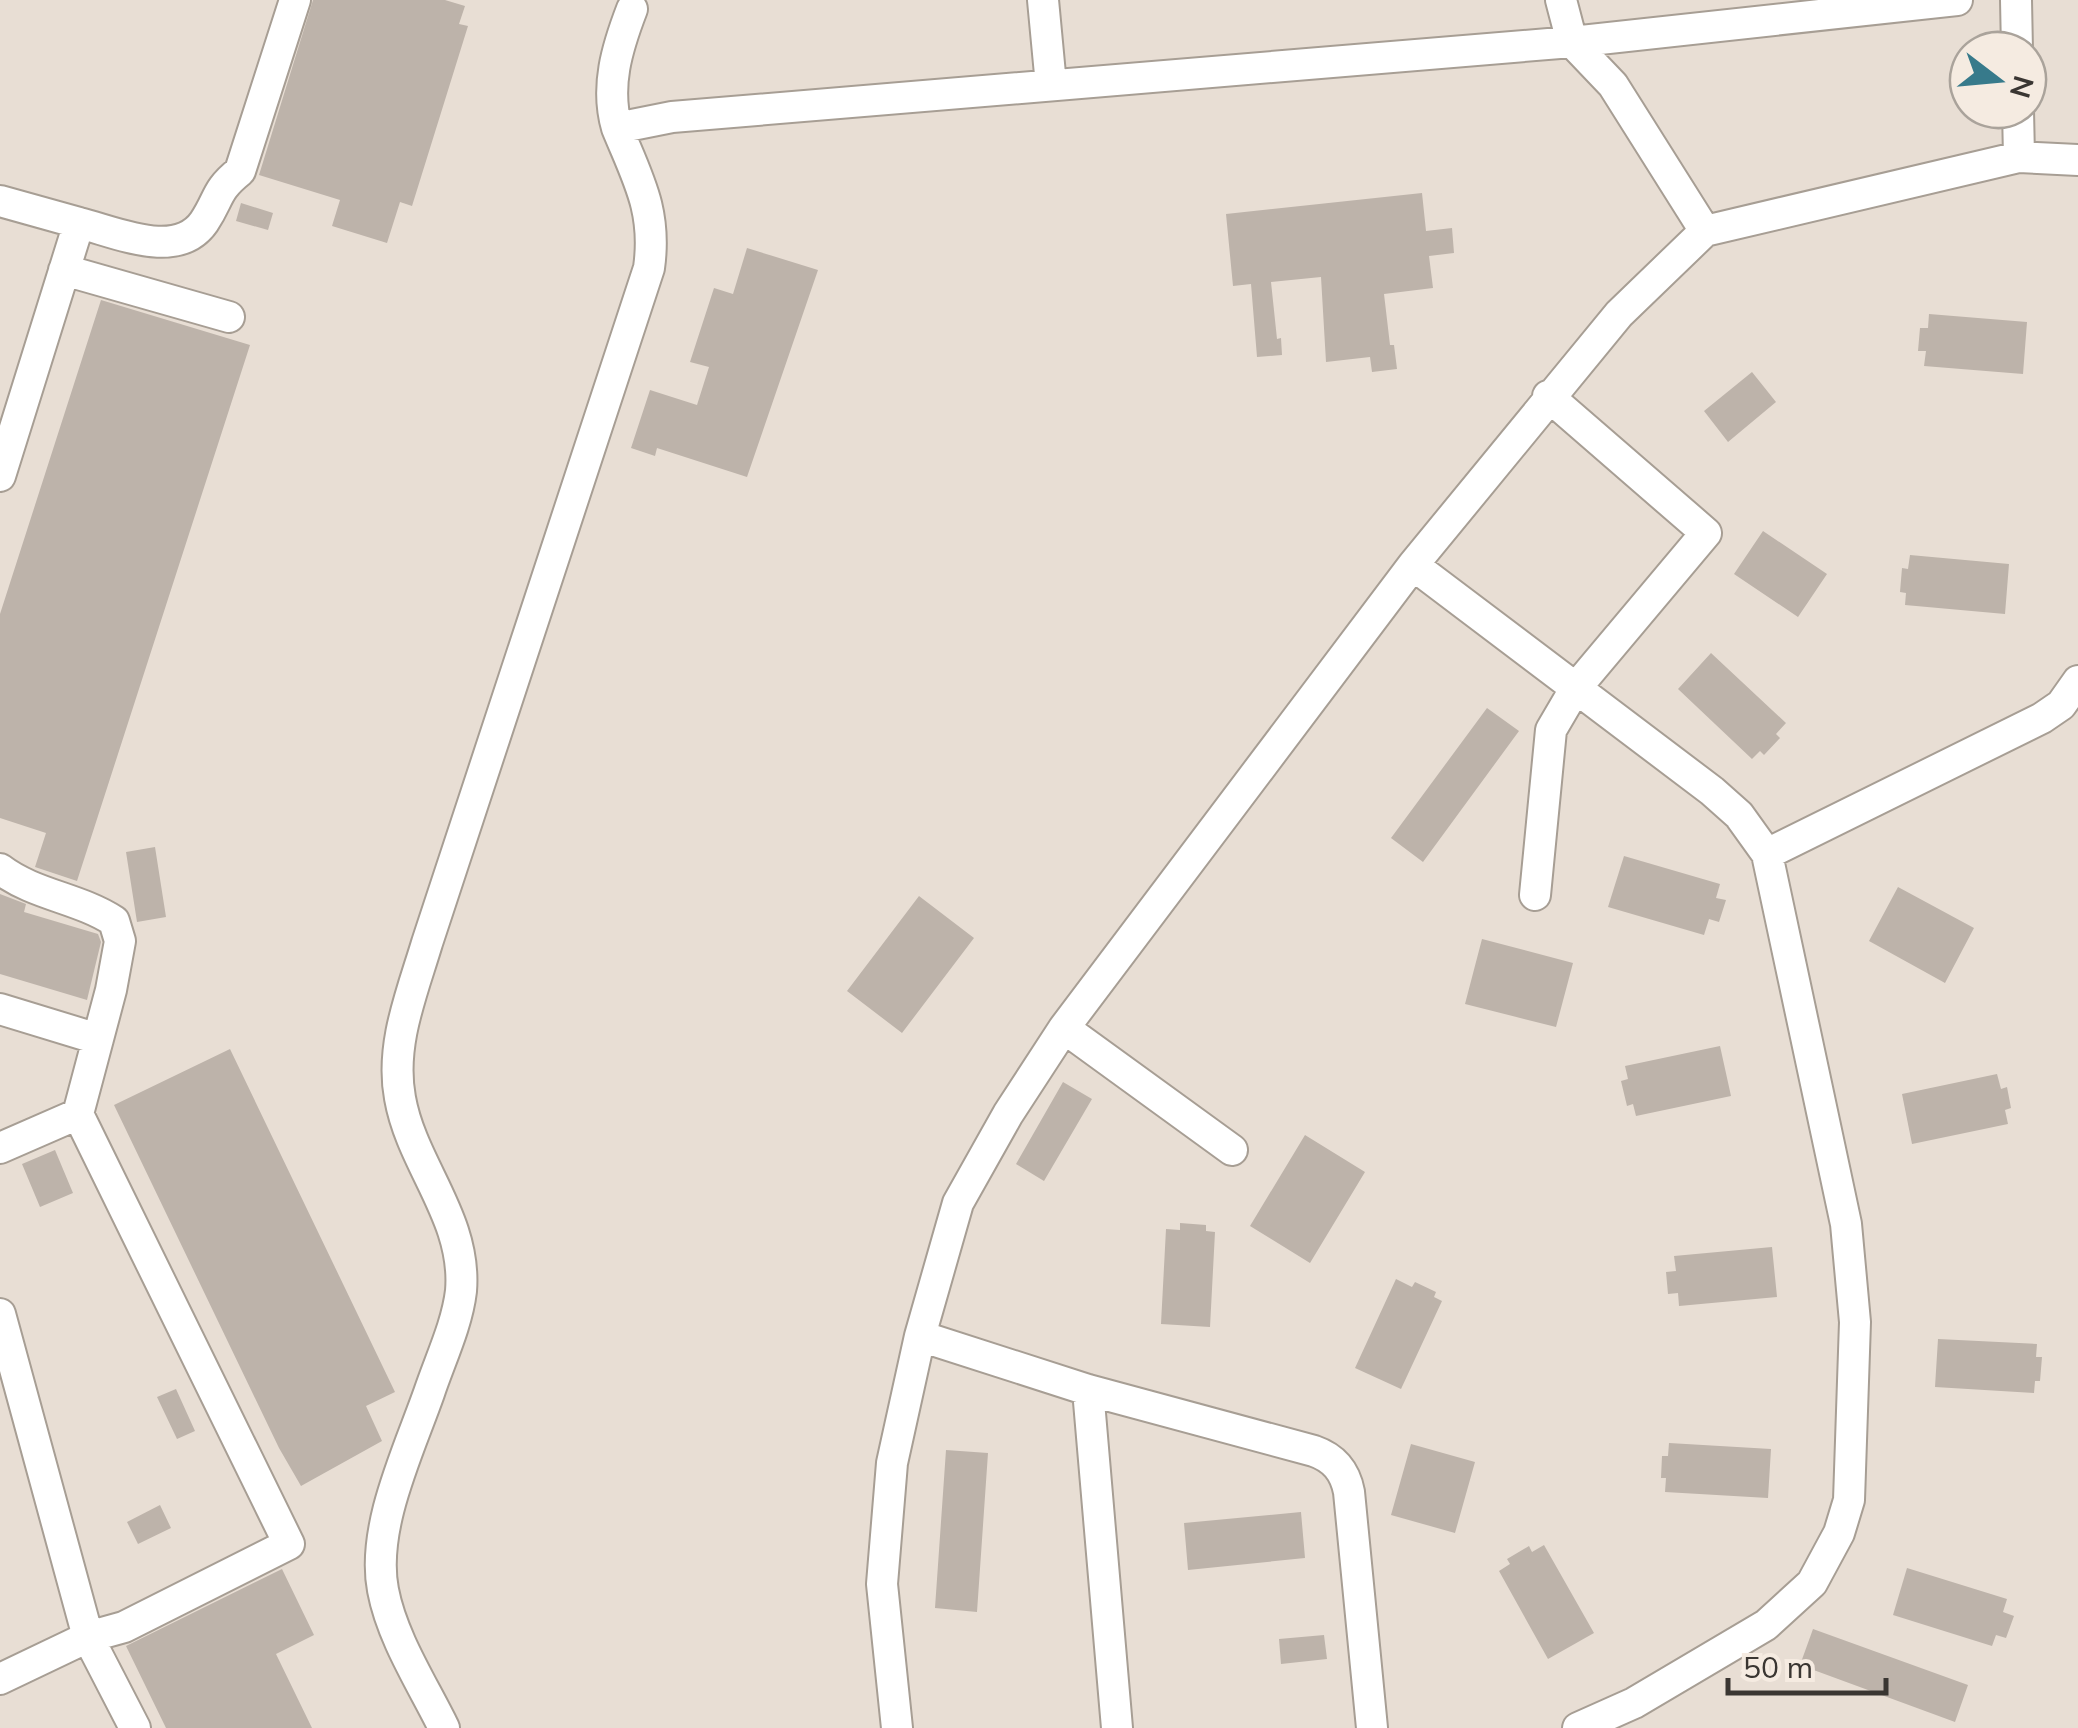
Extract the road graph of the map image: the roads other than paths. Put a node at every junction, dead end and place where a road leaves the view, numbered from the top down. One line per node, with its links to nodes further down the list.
1 (294, 0): 14 (street)
2 (1043, 0): 9 (street)
3 (1561, 0): 8 (street)
4 (1957, 0): 8 (street)
5 (2016, 0): 7 (street)
6 (624, 10): 10 (street)
7 (2017, 30)
8 (1572, 42): 9 (street); 15 (street)
9 (1051, 85): 10 (street)
10 (618, 128): 38 (street)
11 (2018, 132): 12 (street); 15 (street)
12 (2078, 160)
13 (0, 200): 14 (street)
14 (79, 223): 16 (street)
15 (1706, 231): 18 (street)
16 (64, 270): 17 (street); 19 (street)
17 (229, 317)
18 (1548, 396): 20 (street); 22 (street)
19 (0, 476)
20 (1413, 565): 22 (street); 27 (street)
21 (2078, 681): 23 (street)
22 (1575, 689): 23 (street); 25 (street)
23 (1767, 854): 42 (street)
24 (0, 869): 28 (street)
25 (1535, 895)
26 (0, 1009): 28 (street)
27 (1064, 1028): 31 (street); 33 (street)
28 (98, 1039): 29 (street)
29 (78, 1114): 30 (street); 35 (street)
30 (0, 1148)
31 (1232, 1150)
32 (0, 1314): 35 (street)
33 (920, 1336): 34 (street); 39 (street)
34 (1088, 1390): 40 (street); 41 (street)
35 (88, 1638): 36 (street); 37 (street)
36 (0, 1679)
37 (135, 1728)
38 (444, 1728)
39 (897, 1728)
40 (1117, 1728)
41 (1372, 1728)
42 (1578, 1728)

